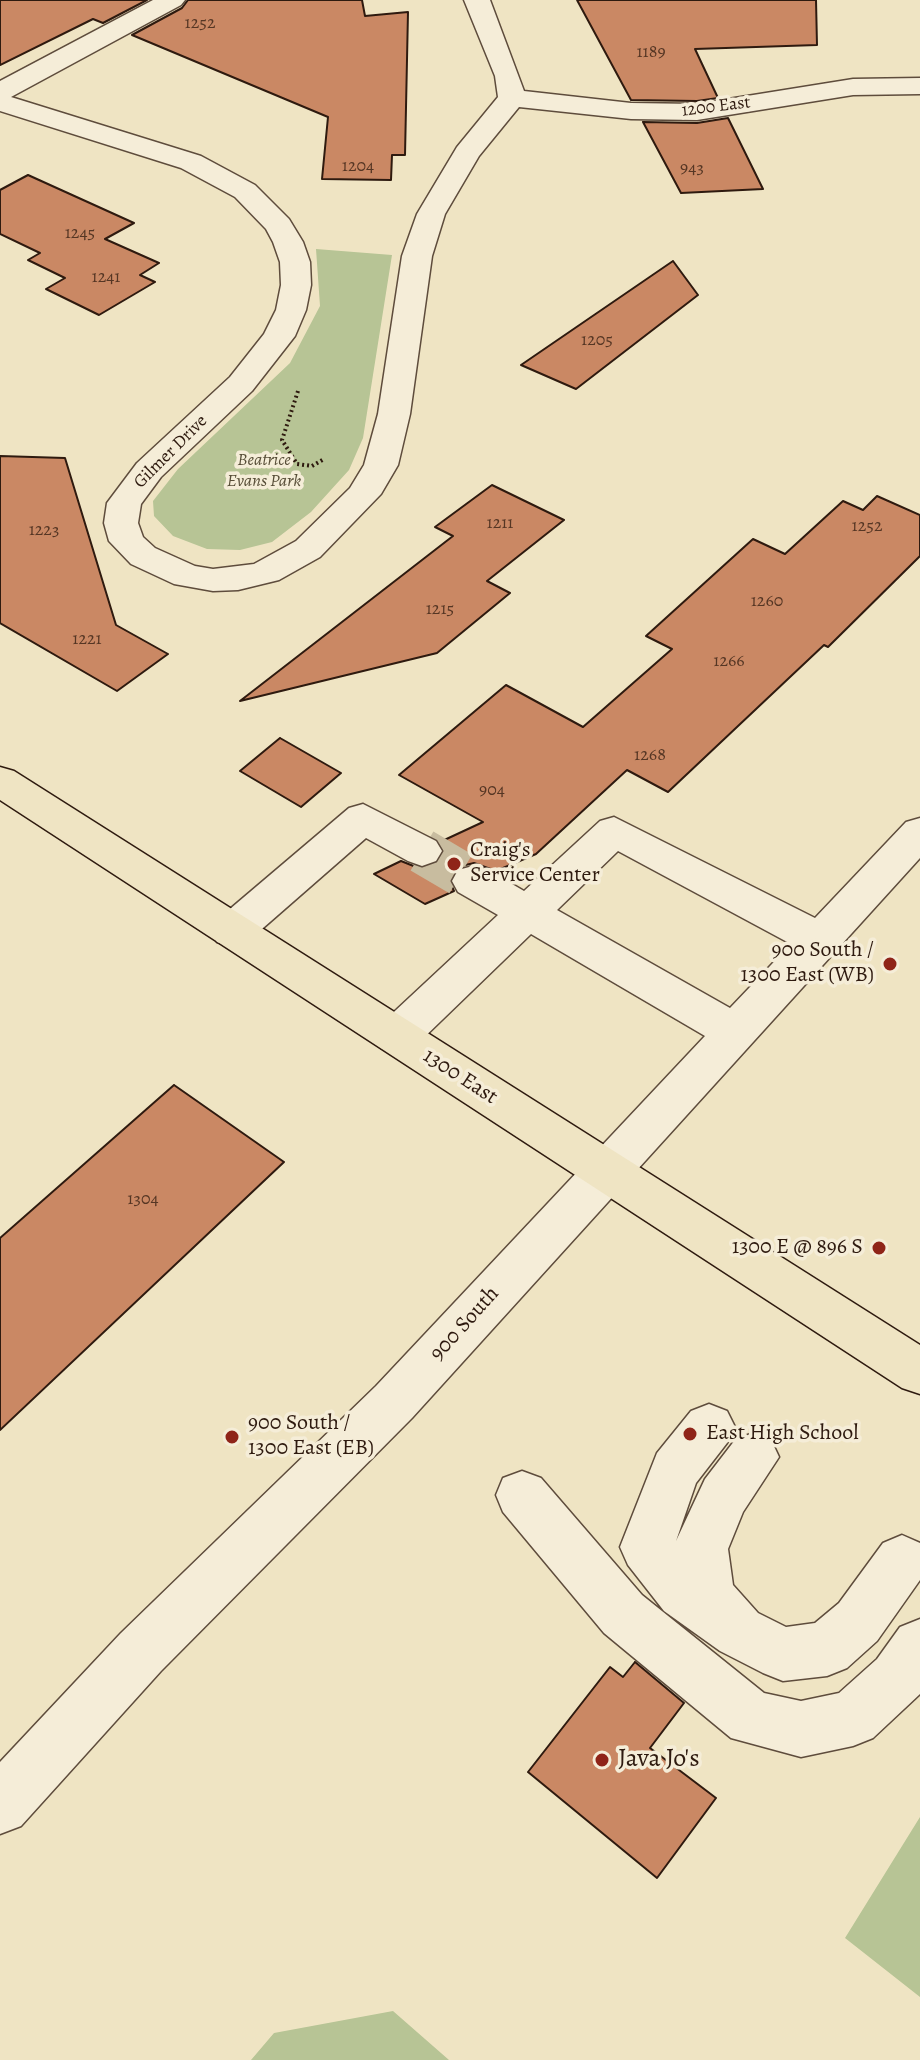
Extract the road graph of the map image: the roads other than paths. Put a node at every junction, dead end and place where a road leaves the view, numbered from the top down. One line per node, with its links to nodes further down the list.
1 (172, 0): 4 (street)
2 (477, 0): 5 (street)
3 (920, 86): 5 (street, 1200 East)
4 (0, 92)
5 (512, 98): 6 (street, Gilmer Drive)
6 (0, 102)
7 (0, 781): 12 (main road, 1300 East)
8 (920, 832): 13 (street, 900 South)
9 (422, 851): 12 (street)
10 (473, 881): 11 (street)
11 (528, 913): 13 (street); 14 (street); 15 (street)
12 (232, 931): 15 (main road, 1300 East)
13 (820, 940): 14 (street, 900 South)
14 (735, 1032): 16 (street, 900 South)
15 (397, 1036): 16 (main road, 1300 East)
16 (606, 1170): 17 (main road, 1300 East); 24 (street, 900 South)
17 (920, 1372)
18 (709, 1427): 22 (street)
19 (753, 1457): 22 (street)
20 (522, 1495): 23 (street)
21 (902, 1561): 22 (street)
22 (739, 1632)
23 (920, 1646)
24 (0, 1805)

